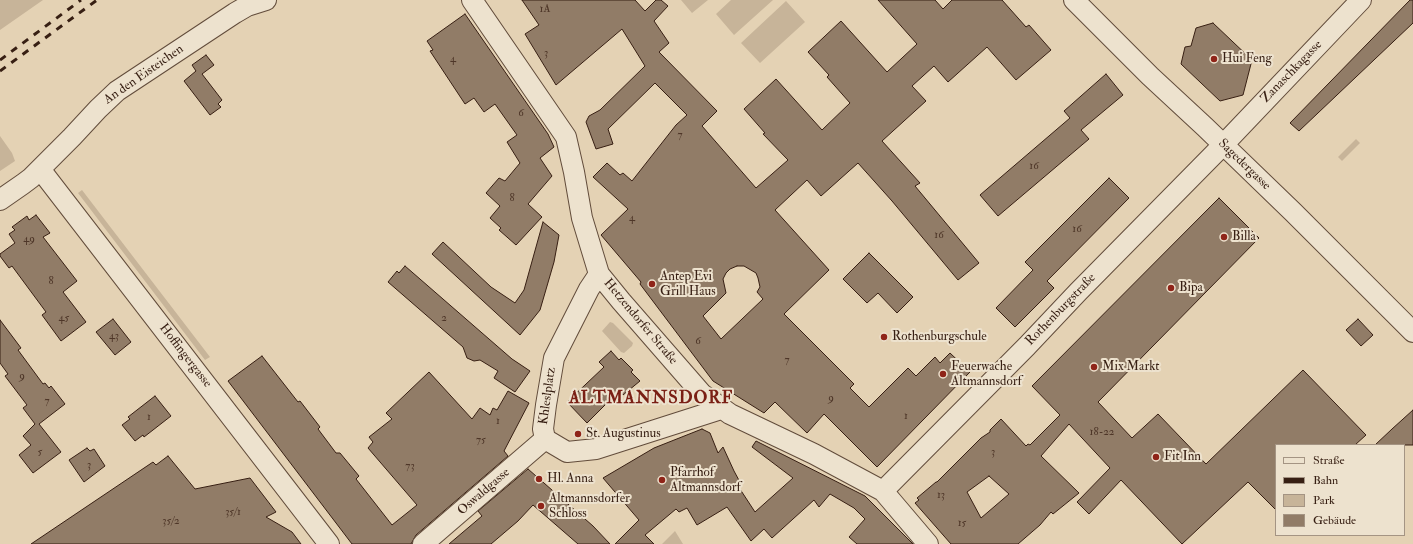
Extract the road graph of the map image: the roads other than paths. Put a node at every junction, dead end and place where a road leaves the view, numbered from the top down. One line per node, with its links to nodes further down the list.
1 (266, 0): 6 (street, An den Eisteichen)
2 (472, 0): 8 (street, Hetzendorfer Straße)
3 (1074, 0): 5 (street, Sagedergasse)
4 (1362, 0): 5 (street, Zanaschkagasse)
5 (1223, 145): 9 (street, Sagedergasse); 12 (street, Rothenburgstraße)
6 (40, 169): 7 (street, An den Eisteichen); 13 (street, Hoffingergasse)
7 (0, 200)
8 (599, 274): 10 (street, Hetzendorfer Straße); 11 (street, Khleslplatz)
9 (1413, 332)
10 (721, 409): 11 (street, Khleslplatz); 12 (street, Hetzendorfer Straße)
11 (545, 440): 14 (street, Oswaldgasse)
12 (883, 491): 15 (street, Hetzendorfer Straße)
13 (329, 544)
14 (423, 544)
15 (928, 544)

